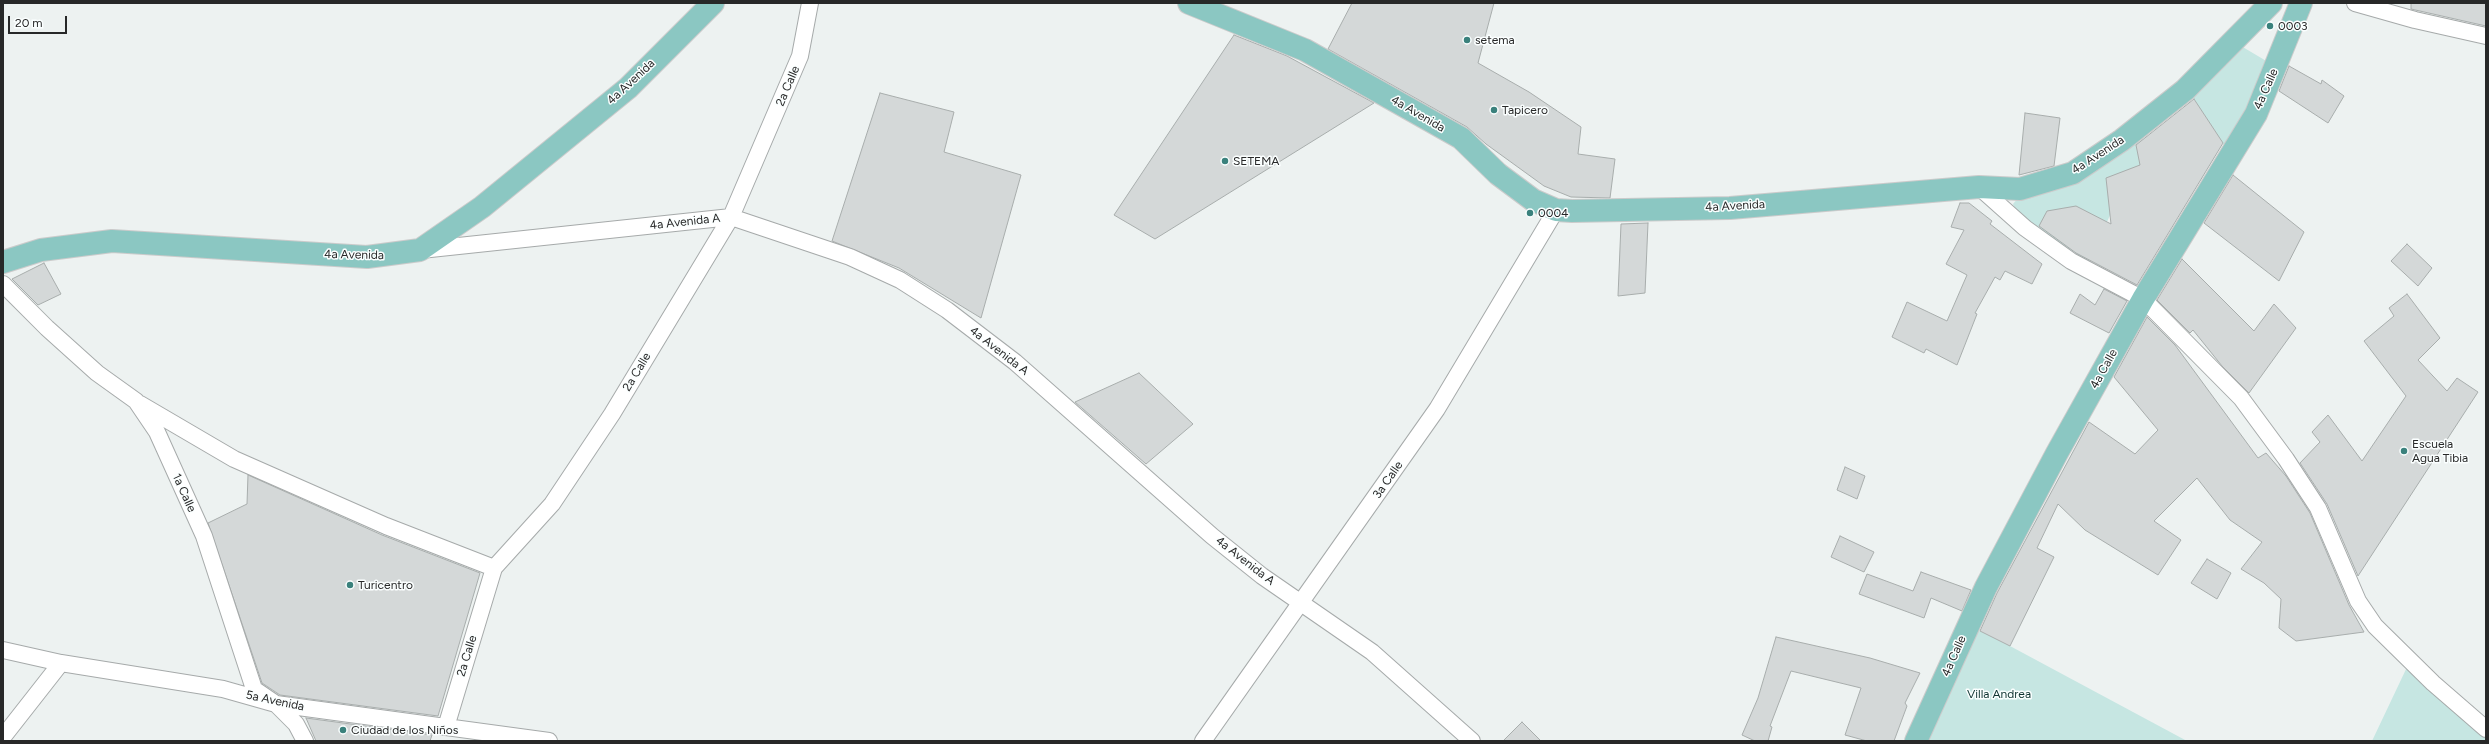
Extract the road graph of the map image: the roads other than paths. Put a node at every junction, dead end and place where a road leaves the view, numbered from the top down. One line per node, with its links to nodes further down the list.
1 (713, 3): 11 (main road, 4a Avenida)
2 (810, 3): 10 (street, 2a Calle)
3 (1189, 3): 9 (main road, 4a Avenida)
4 (2271, 3): 8 (main road, 4a Avenida)
5 (2301, 3): 14 (main road, 4a Calle)
6 (2355, 3): 7 (street)
7 (2486, 36)
8 (1979, 187): 9 (main road, 4a Avenida); 14 (street)
9 (1556, 210): 17 (street, 3a Calle)
10 (731, 217): 11 (street, 4a Avenida A); 16 (street, 2a Calle); 17 (street, 4a Avenida A)
11 (420, 250): 12 (main road, 4a Avenida)
12 (3, 262)
13 (3, 284): 15 (street, 1a Calle)
14 (2143, 299): 22 (street); 28 (main road, 4a Calle)
15 (136, 401): 16 (street); 20 (street, 1a Calle)
16 (494, 568): 21 (street, 2a Calle)
17 (1302, 604): 26 (street, 3a Calle); 27 (street, 4a Avenida A)
18 (3, 650): 19 (street, 5a Avenida)
19 (61, 663): 20 (street, 5a Avenida); 23 (street)
20 (276, 704): 21 (street, 5a Avenida); 24 (street, 1a Calle)
21 (446, 727): 25 (street, 5a Avenida)
22 (2486, 729)
23 (3, 737)
24 (305, 741)
25 (549, 741)
26 (1203, 741)
27 (1472, 741)
28 (1916, 741)

